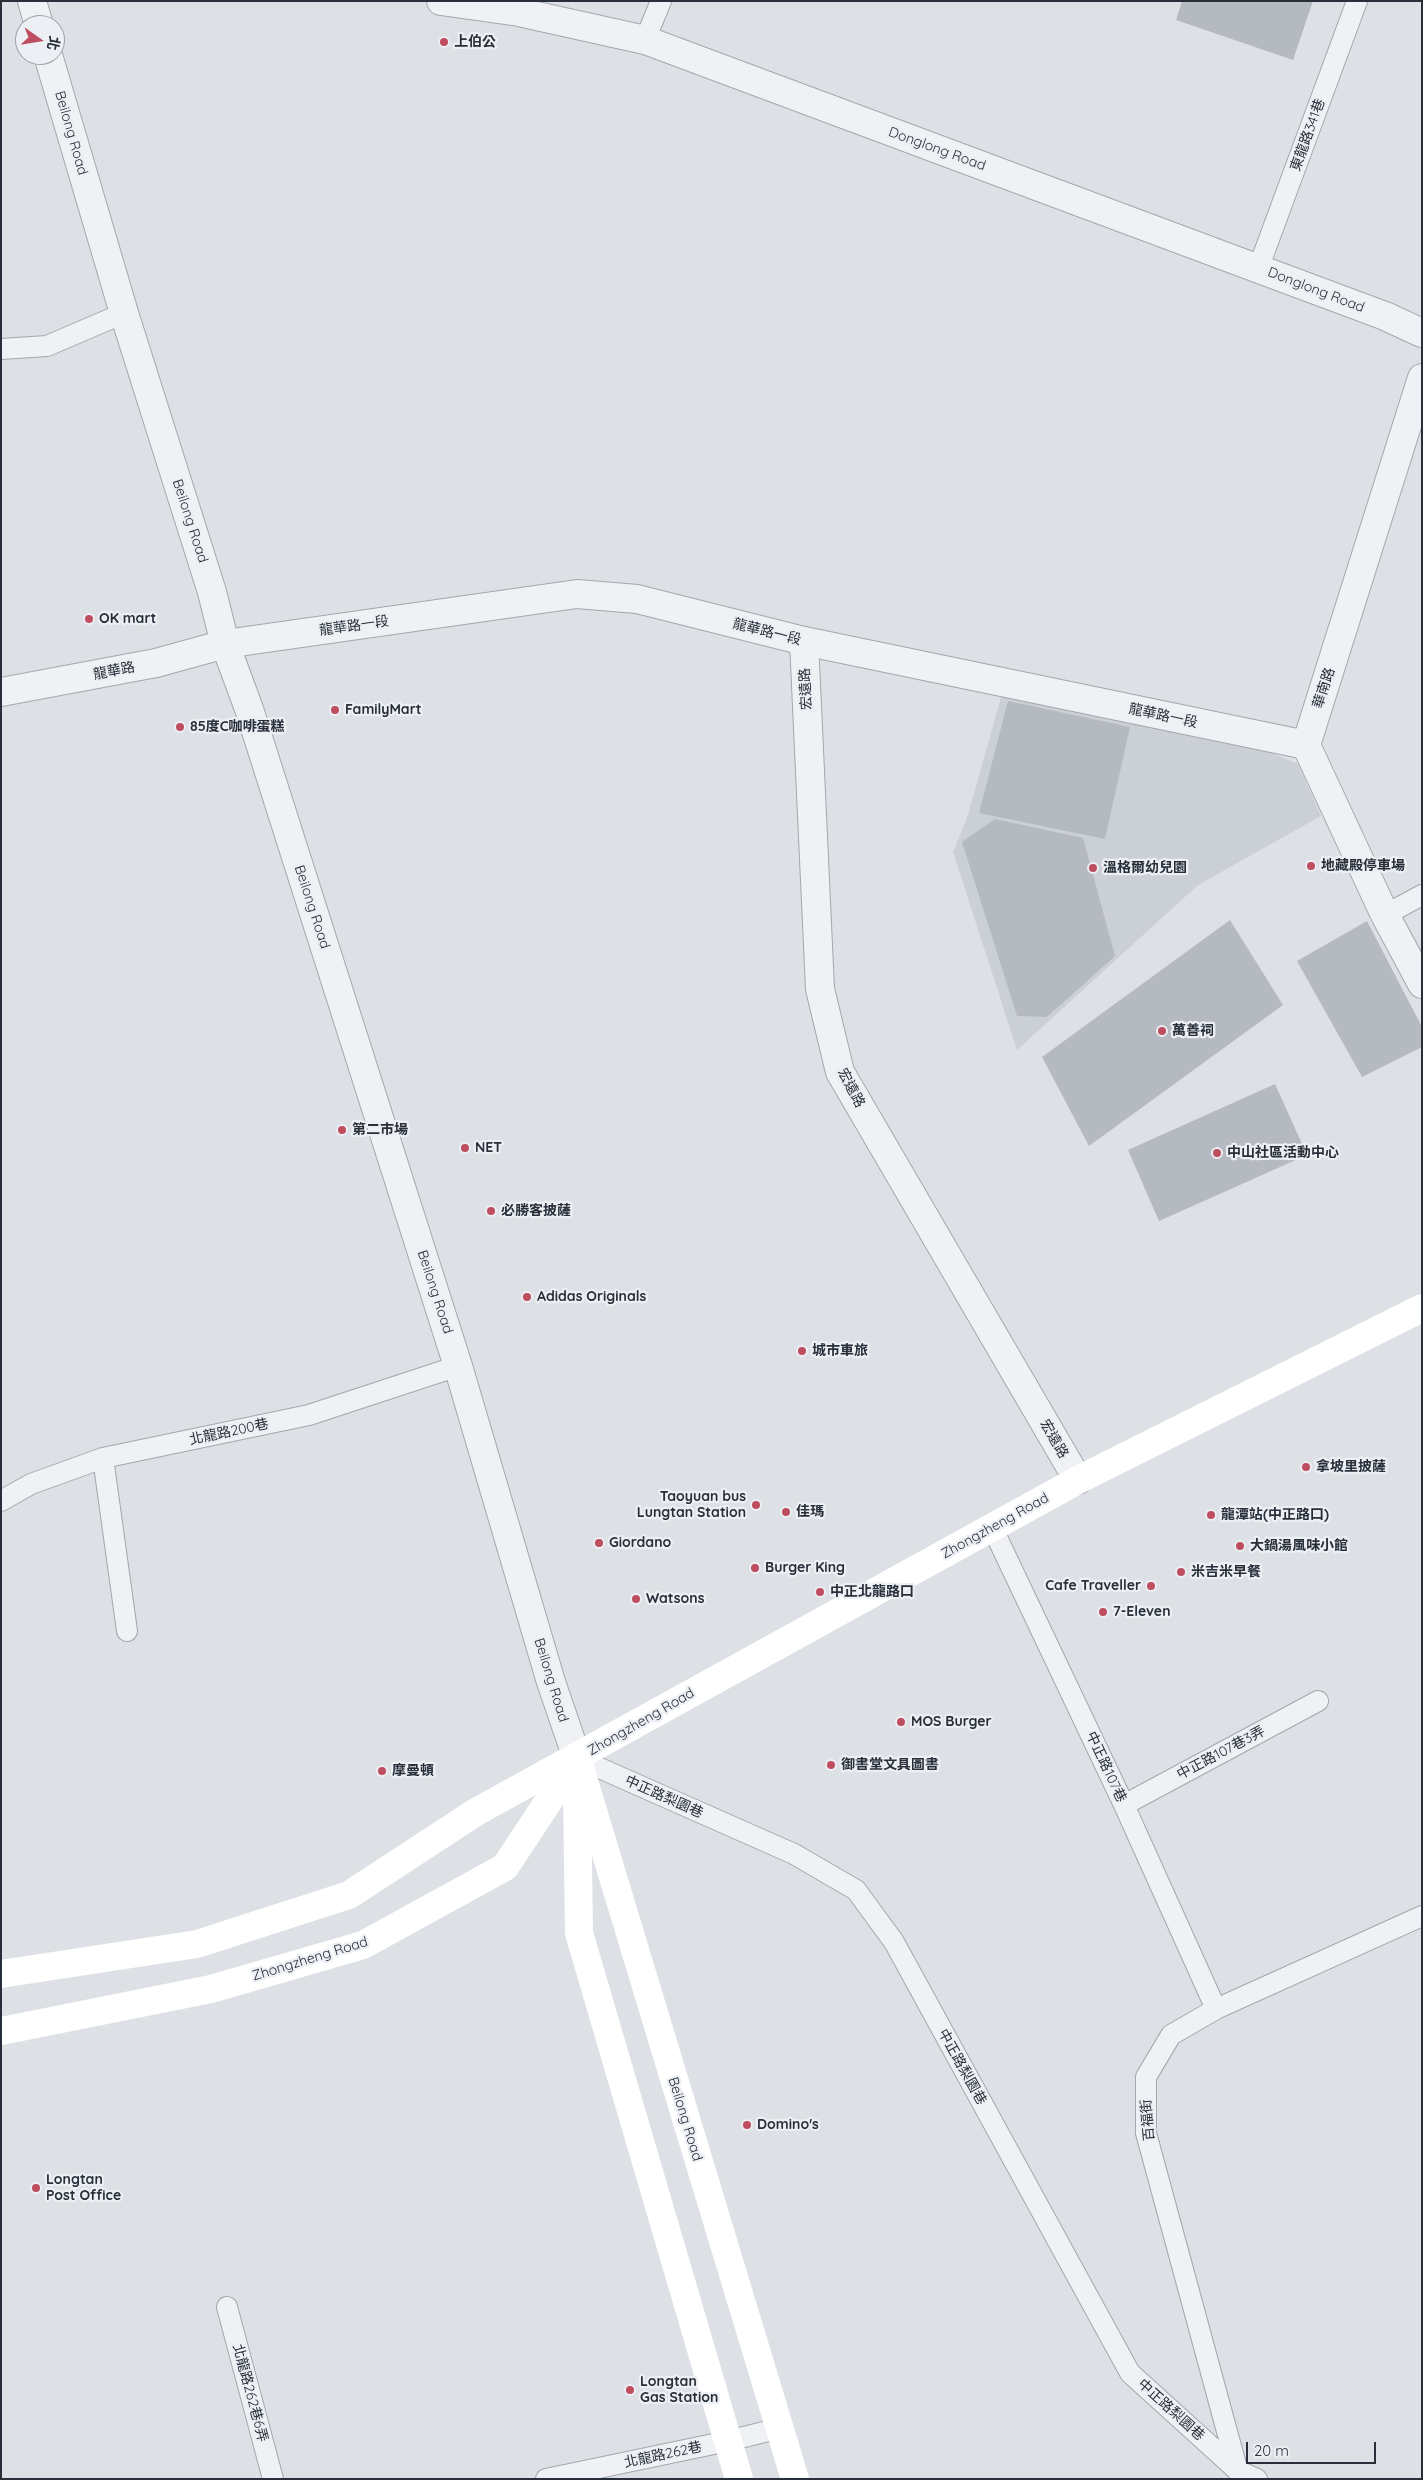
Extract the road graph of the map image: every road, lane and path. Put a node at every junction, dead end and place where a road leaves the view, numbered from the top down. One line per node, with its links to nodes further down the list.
1 (32, 1): 6 (street)
2 (441, 1): 5 (street, Donglong Road)
3 (661, 1): 7 (lane)
4 (1357, 1): 9 (lane, 東龍路341巷)
5 (519, 7): 7 (street, Donglong Road)
6 (36, 15)
7 (645, 40): 9 (street, Donglong Road)
8 (51, 65): 10 (street, Beilong Road)
9 (1258, 269): 11 (street, Donglong Road)
10 (124, 313): 12 (lane); 15 (street, Beilong Road)
11 (1422, 333)
12 (1, 349)
13 (1422, 378): 17 (street, 華南路)
14 (804, 641): 15 (street, 龍華路一段); 17 (street, 龍華路一段); 24 (street, 宏遠路)
15 (224, 644): 16 (street, 龍華路); 22 (street, Beilong Road)
16 (1, 692)
17 (1306, 745): 19 (street)
18 (1422, 896): 19 (lane)
19 (1385, 915): 20 (street)
20 (1422, 984)
21 (1422, 1308): 24 (main road, Zhongzheng Road)
22 (458, 1366): 23 (lane, 北龍路200巷); 29 (street, Beilong Road)
23 (103, 1458): 25 (lane, 北龍路200巷); 27 (lane)
24 (1078, 1480): 26 (main road, Zhongzheng Road)
25 (1, 1501)
26 (992, 1527): 29 (main road, Zhongzheng Road); 30 (lane, 中正路107巷)
27 (127, 1631)
28 (1318, 1701): 30 (lane, 中正路107巷3弄)
29 (577, 1758): 32 (main road, Zhongzheng Road); 34 (main road, Zhongzheng Road); 36 (main road, Beilong Road); 37 (main road, Beilong Road); 38 (lane, 中正路梨園巷)
30 (1124, 1805): 33 (lane, 中正路107巷)
31 (1422, 1916): 33 (lane, 百福街)
32 (1, 1974)
33 (1216, 2009): 38 (lane, 百福街)
34 (1, 2031)
35 (227, 2308): 39 (lane, 北龍路262巷6弄)
36 (780, 2428): 37 (lane, 北龍路262巷); 42 (main road, Beilong Road)
37 (728, 2442): 40 (lane, 北龍路262巷); 41 (main road, Beilong Road)
38 (1238, 2475): 43 (lane, 中正路梨園巷)
39 (273, 2479)
40 (546, 2479)
41 (739, 2479)
42 (795, 2479)
43 (1257, 2479)

